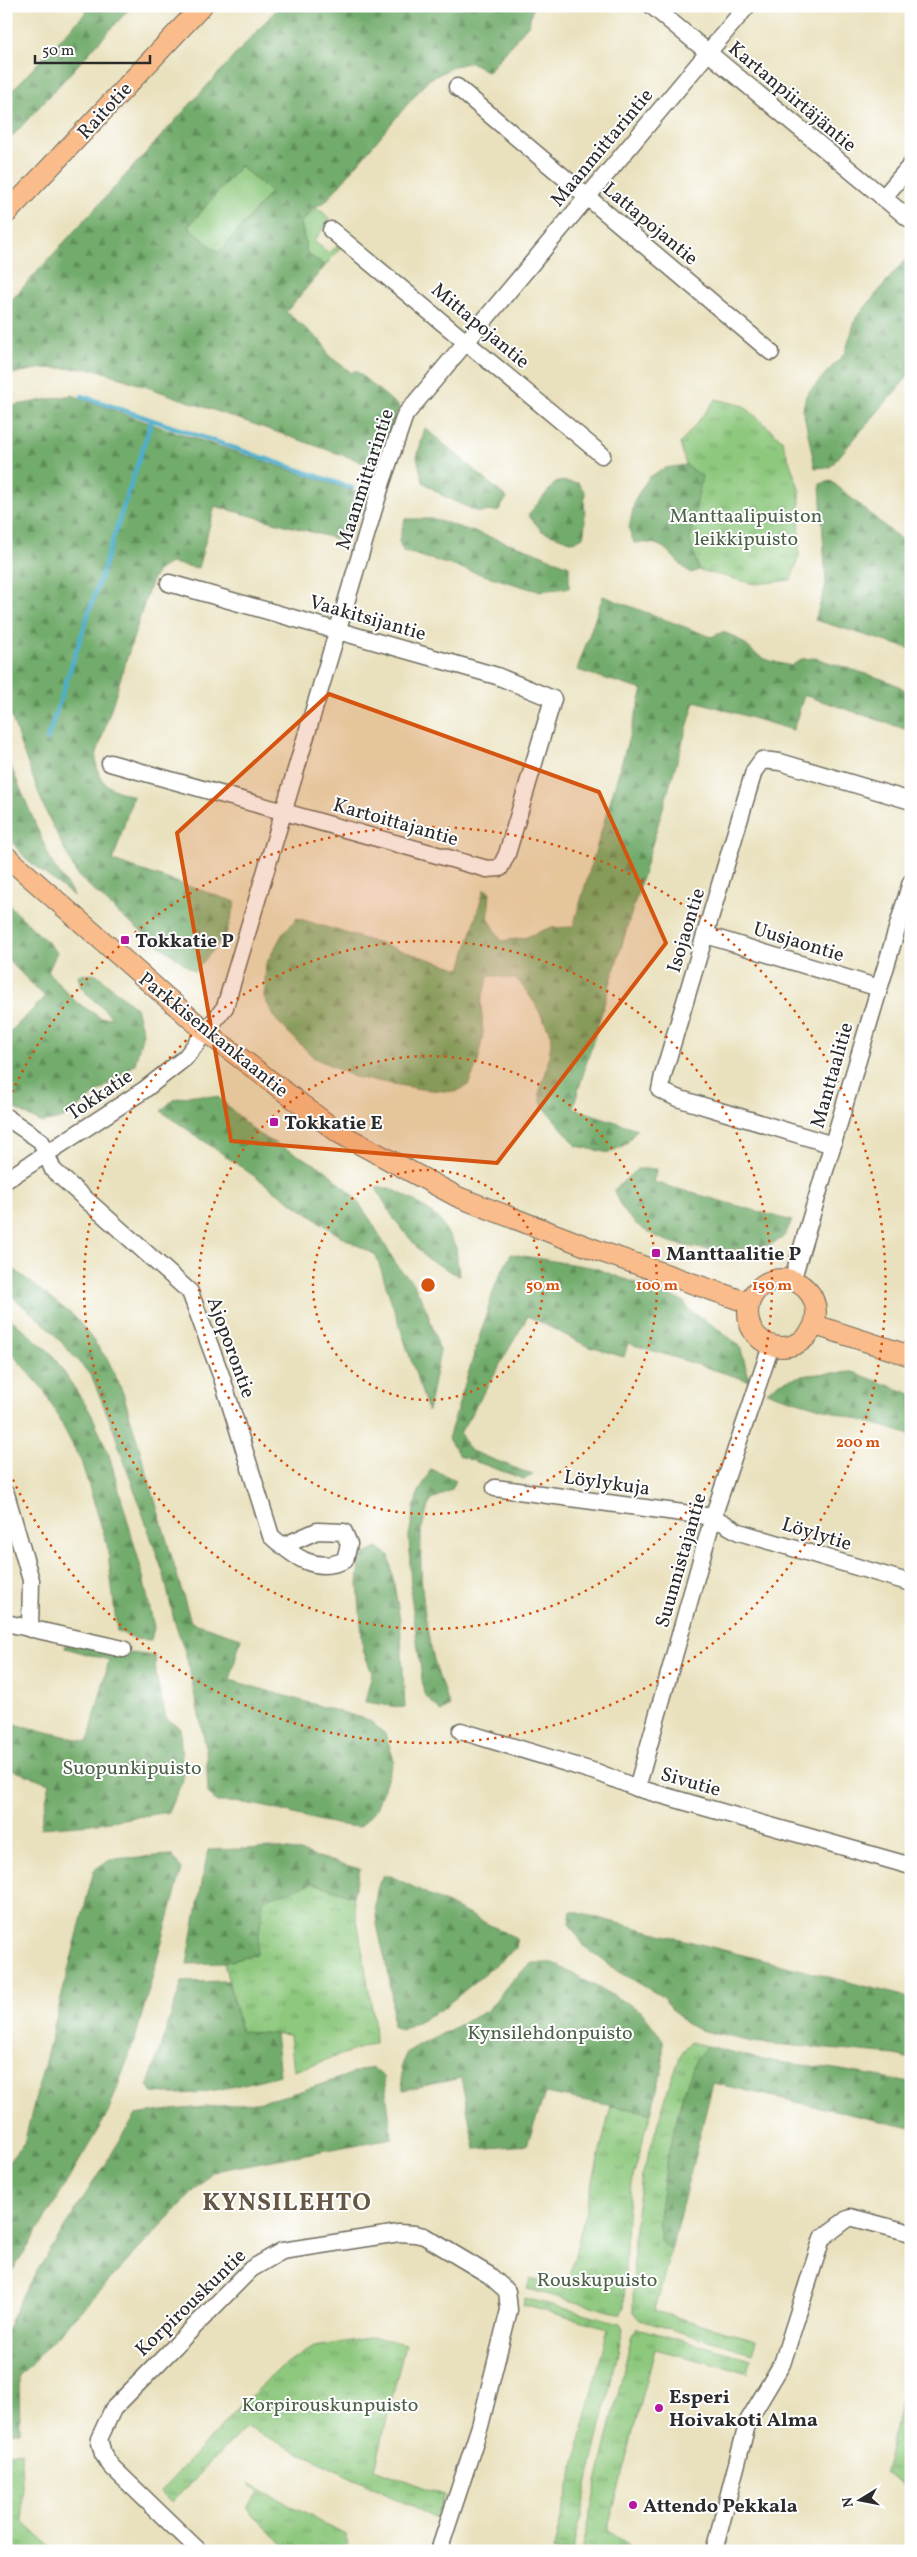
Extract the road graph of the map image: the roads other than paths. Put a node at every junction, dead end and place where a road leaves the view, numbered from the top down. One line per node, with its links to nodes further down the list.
1 (202, 6): 9 (main road, Raitotie)
2 (652, 6): 4 (street, Kartanpiirtäjäntie)
3 (747, 6): 4 (street, Maanmittarintie)
4 (708, 53): 7 (street, Maanmittarintie); 8 (street, Kartanpiirtäjäntie)
5 (457, 87): 7 (street, Lattapojantie)
6 (911, 165): 8 (street)
7 (587, 197): 12 (street, Maanmittarintie); 13 (street, Lattapojantie)
8 (883, 198): 10 (street, Kartanpiirtäjäntie)
9 (6, 214)
10 (908, 218)
11 (331, 230): 12 (street, Mittapojantie)
12 (466, 340): 14 (street, Mittapojantie); 16 (street, Maanmittarintie)
13 (771, 352)
14 (602, 456)
15 (169, 583): 16 (street, Vaakitsijantie)
16 (339, 630): 17 (street, Vaakitsijantie); 20 (street, Maanmittarintie)
17 (553, 699): 20 (street, Kartoittajantie)
18 (110, 763): 20 (street, Kartoittajantie)
19 (911, 801): 23 (street, Isojaontie)
20 (285, 812): 25 (street, Maanmittarintie)
21 (6, 856): 25 (main road, Parkkisenkankaantie)
22 (911, 882): 24 (street, Manttaalitie)
23 (706, 935): 24 (street, Uusjaontie); 27 (street, Isojaontie)
24 (879, 988): 27 (street, Manttaalitie)
25 (206, 1032): 28 (street, Tokkatie); 31 (main road, Parkkisenkankaantie)
26 (6, 1117): 28 (street, Ajoporontie)
27 (833, 1145): 30 (street, Manttaalitie)
28 (46, 1154): 29 (street, Tokkatie); 38 (street, Ajoporontie)
29 (6, 1180)
30 (792, 1281): 31 (main road); 32 (main road)
31 (749, 1303): 33 (main road)
32 (815, 1325): 33 (main road); 34 (main road)
33 (771, 1346): 37 (street, Suunnistajantie)
34 (911, 1356)
35 (495, 1488): 37 (street, Löylykuja)
36 (6, 1494): 41 (street)
37 (713, 1517): 39 (street, Löylytie); 44 (street, Suunnistajantie)
38 (283, 1546)
39 (911, 1583)
40 (6, 1623): 41 (street)
41 (30, 1629): 42 (street)
42 (123, 1649)
43 (461, 1731): 44 (street, Sivutie)
44 (637, 1788): 45 (street, Sivutie)
45 (911, 1866)
46 (911, 2233): 49 (street)
47 (199, 2551): 48 (street, Korpirouskuntie)
48 (439, 2551)
49 (714, 2551)

